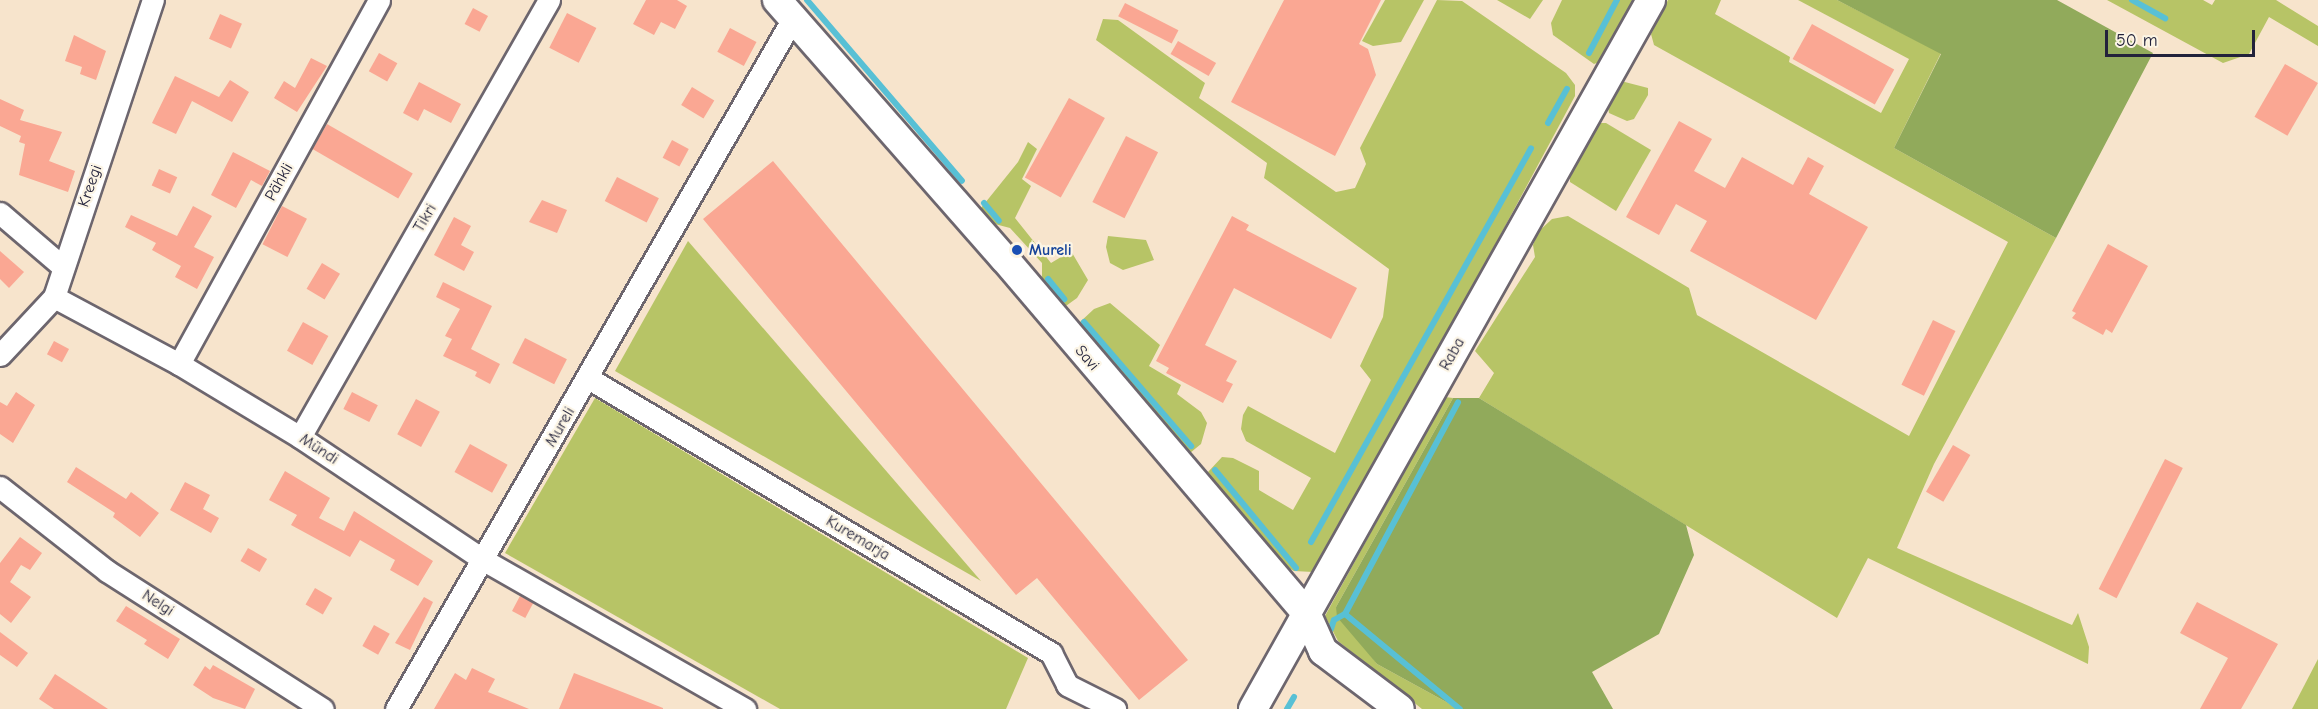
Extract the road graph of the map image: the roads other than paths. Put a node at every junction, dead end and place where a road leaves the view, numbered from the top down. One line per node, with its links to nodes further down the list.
1 (153, 0): 7 (street, Kreegi)
2 (379, 0): 10 (street, Pähkli)
3 (549, 0): 12 (street, Tikri)
4 (1652, 0): 15 (street, Raba)
5 (785, 9): 11 (street, Mureli); 15 (street, Savi)
6 (0, 213): 7 (street)
7 (63, 267): 8 (street, Kreegi)
8 (54, 297): 9 (street, Kreegi); 10 (street, Mündi)
9 (0, 355)
10 (179, 364): 12 (street, Mündi)
11 (588, 378): 14 (street, Mureli); 19 (street, Kuremarja)
12 (300, 437): 14 (street, Mündi)
13 (0, 487): 16 (street, Nelgi)
14 (482, 559): 17 (street, Mureli); 18 (street, Mündi)
15 (1306, 613): 20 (street, Raba); 21 (street, Savi)
16 (323, 709)
17 (396, 709)
18 (746, 709)
19 (1115, 709)
20 (1253, 709)
21 (1400, 709)

